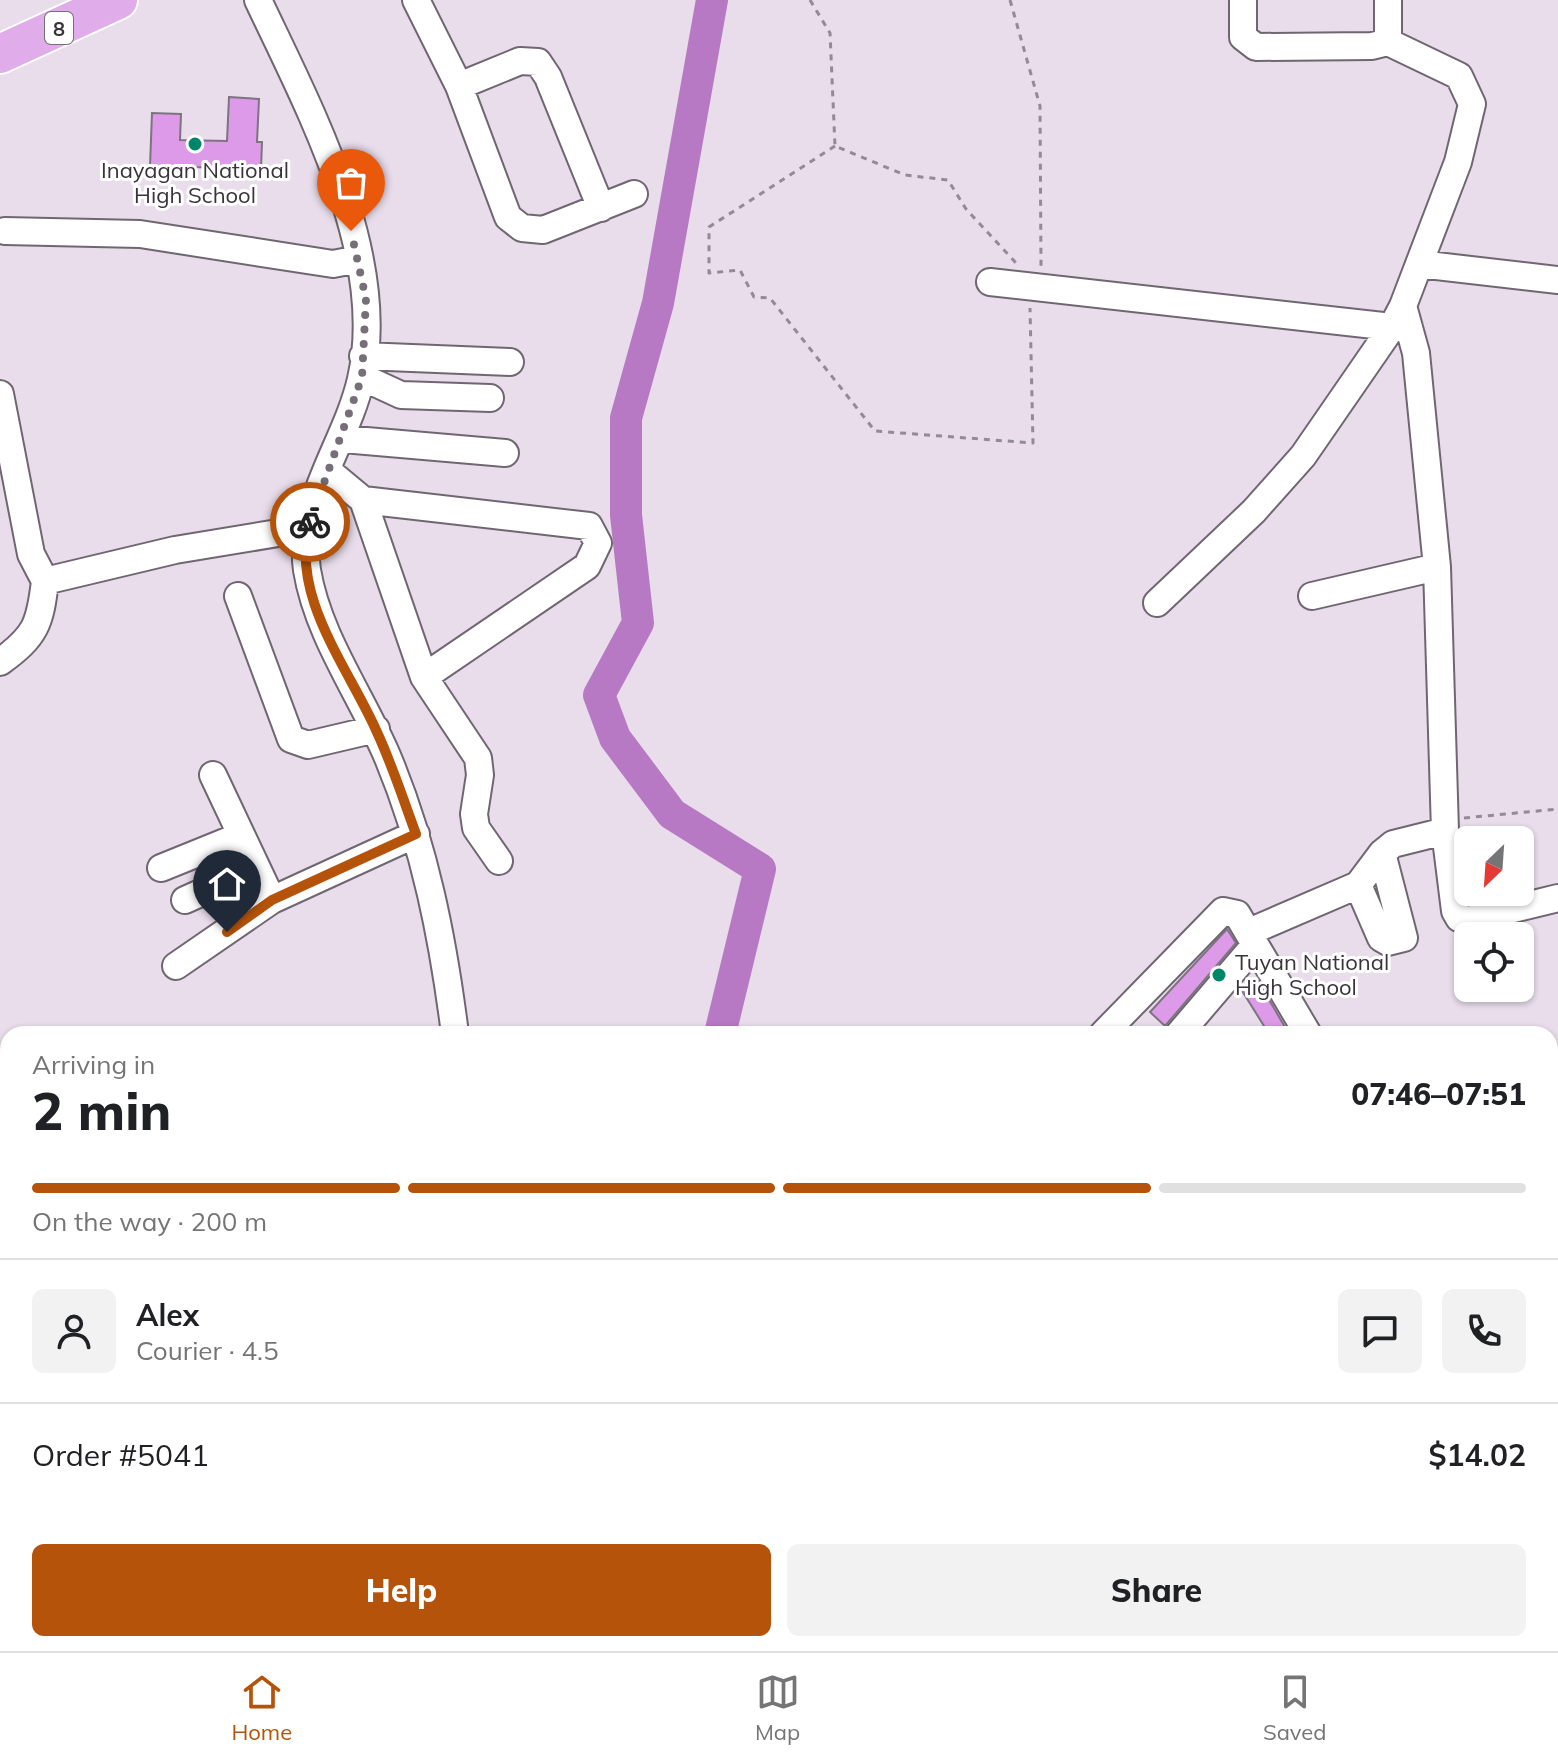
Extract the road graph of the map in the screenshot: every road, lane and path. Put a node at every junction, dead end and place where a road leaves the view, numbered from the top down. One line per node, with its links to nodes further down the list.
1 (118, 0): 9 (highway, 8)
2 (258, 0): 15 (street)
3 (416, 0): 10 (street)
4 (810, 0): 11 (path)
5 (1010, 0): 19 (path)
6 (1243, 0): 8 (street)
7 (1388, 0): 8 (street)
8 (1388, 42): 16 (street)
9 (0, 54)
10 (459, 86): 13 (street); 13 (street)
11 (835, 146): 19 (path); 19 (path)
12 (634, 194): 13 (street)
13 (601, 208)
14 (5, 231): 15 (street)
15 (359, 259): 22 (street)
16 (1419, 264): 17 (street); 20 (street)
17 (1558, 280)
18 (990, 282): 19 (street)
19 (1036, 286): 20 (street)
20 (1398, 317): 30 (street); 34 (street)
21 (510, 362): 22 (street)
22 (362, 366): 24 (street); 25 (street)
23 (0, 394): 31 (street)
24 (490, 398)
25 (343, 439): 26 (street); 27 (street)
26 (505, 453)
27 (327, 470): 28 (street); 29 (street)
28 (363, 500): 36 (street); 36 (street)
29 (308, 528): 31 (street); 37 (street)
30 (1437, 567): 33 (street); 40 (street)
31 (45, 581): 35 (street)
32 (238, 596): 37 (street)
33 (1312, 596)
34 (1157, 603)
35 (0, 662)
36 (424, 677): 44 (street)
37 (376, 729): 41 (street)
38 (213, 775): 42 (street)
39 (1558, 809): 40 (path)
40 (1445, 825): 43 (street); 48 (street)
41 (416, 834): 50 (street); 53 (street)
42 (240, 836): 45 (street); 46 (street)
43 (1382, 853): 47 (street); 47 (street)
44 (499, 861)
45 (161, 868)
46 (254, 869): 49 (street); 50 (street)
47 (1358, 885): 51 (street)
48 (1558, 898)
49 (185, 900)
50 (272, 900): 52 (street)
51 (1252, 939): 54 (street); 55 (street); 56 (street)
52 (176, 966)
53 (454, 1026)
54 (1111, 1026)
55 (1185, 1026)
56 (1303, 1026)

